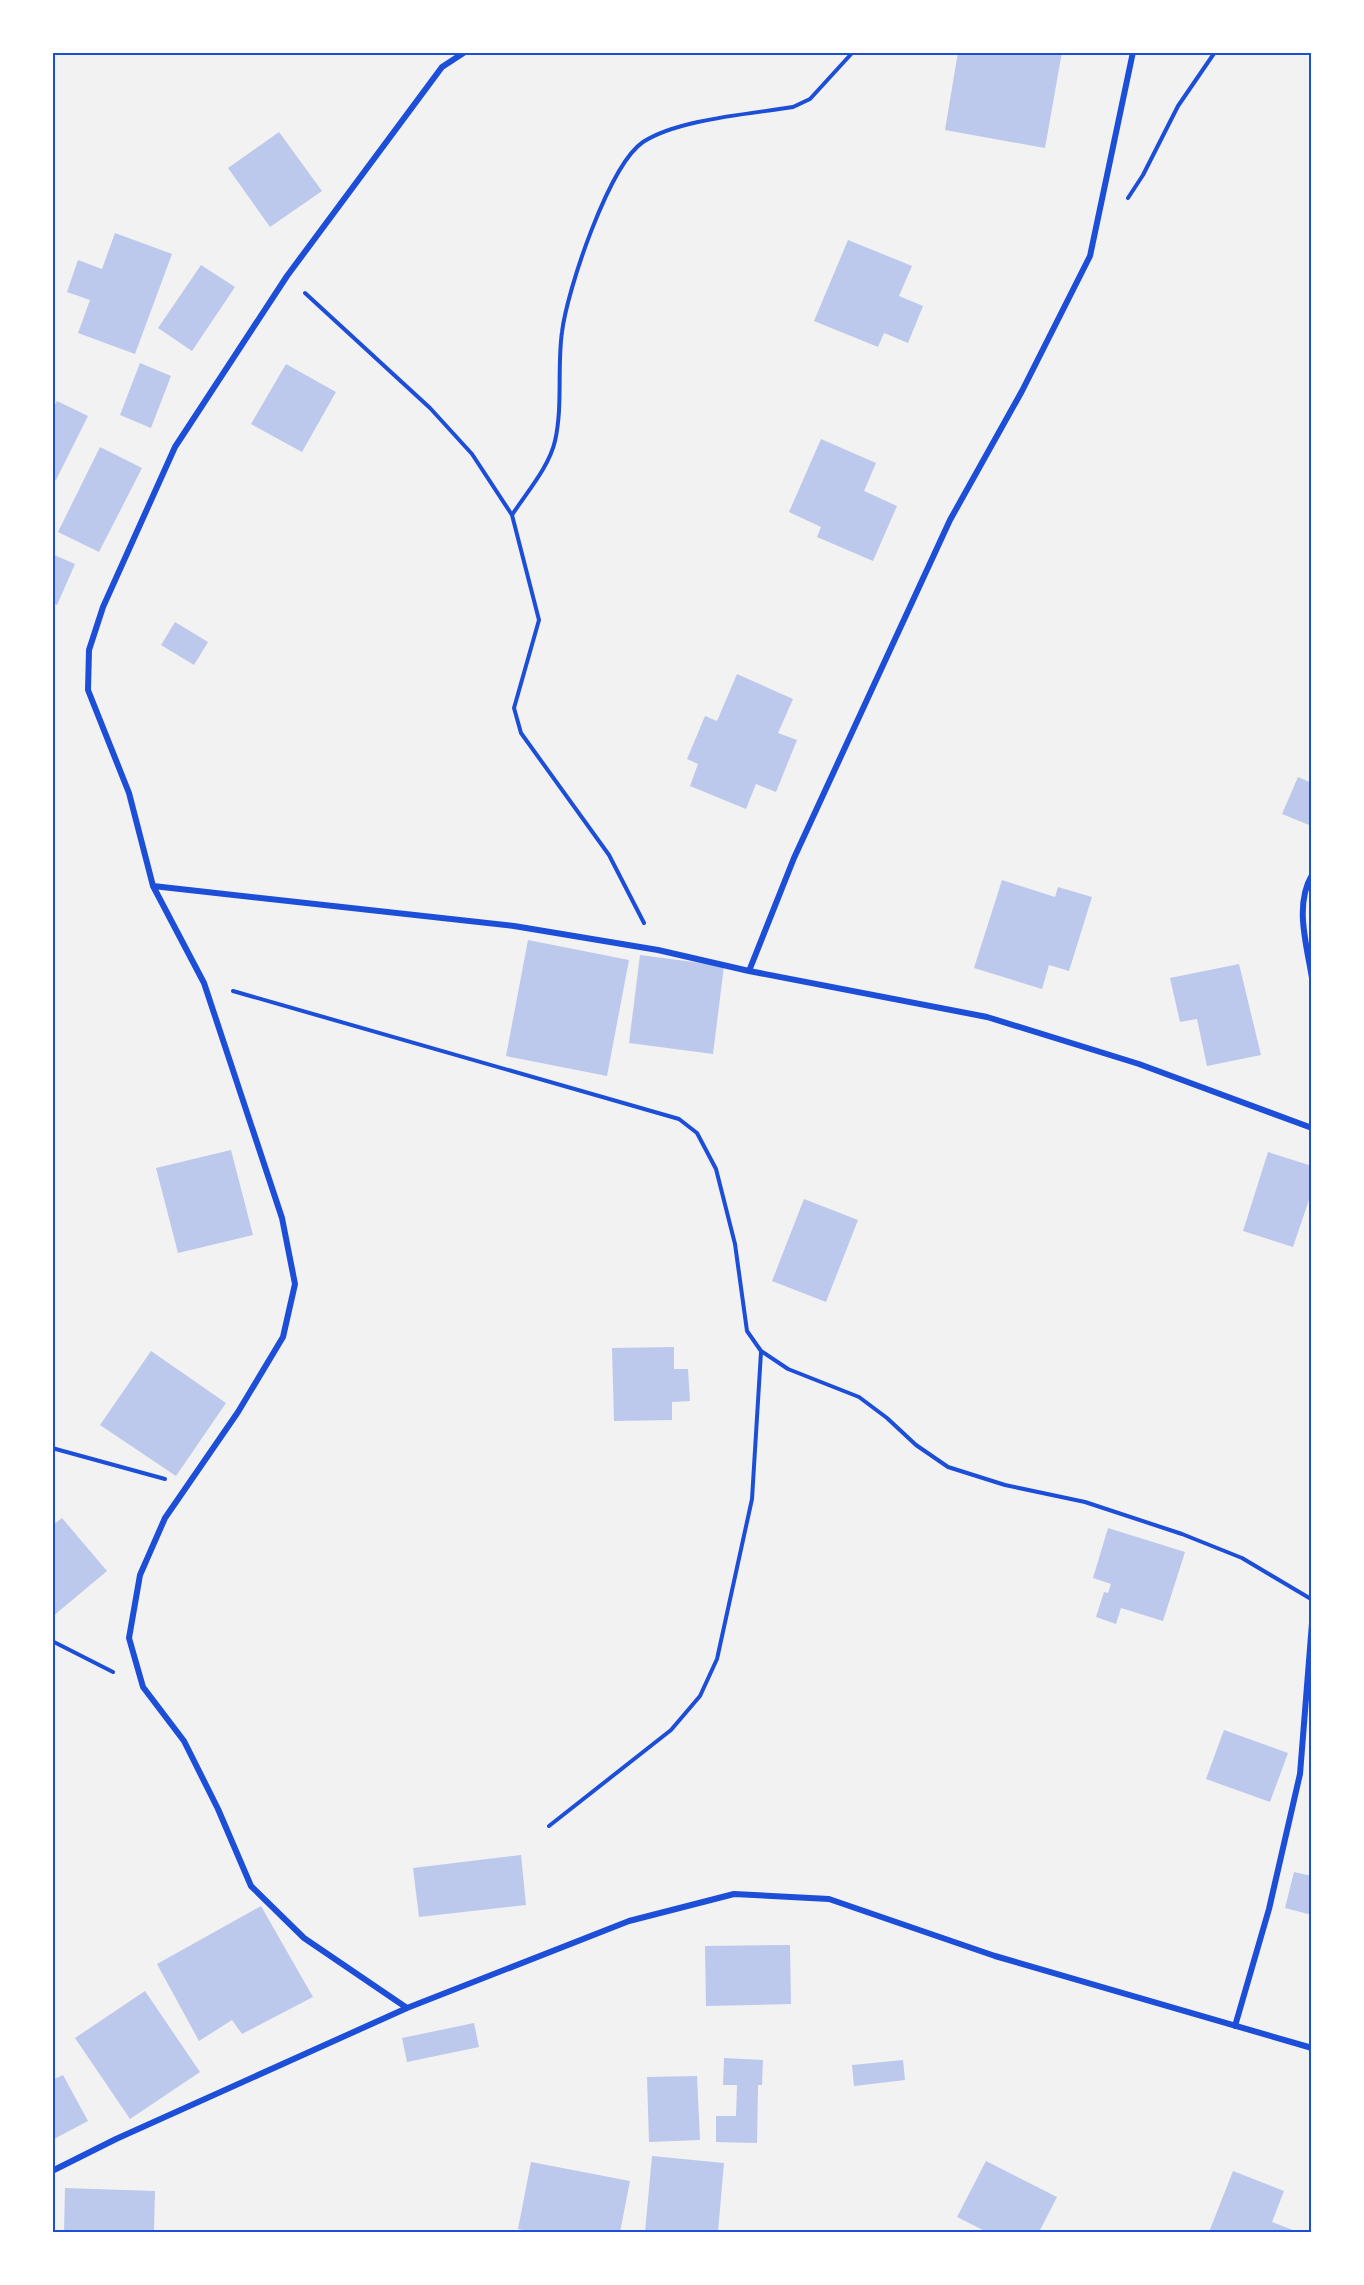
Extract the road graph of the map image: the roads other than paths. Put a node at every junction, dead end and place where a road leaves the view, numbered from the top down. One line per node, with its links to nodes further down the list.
1 (465, 52): 4 (street)
2 (1133, 52): 5 (street)
3 (1311, 875): 6 (street)
4 (153, 886): 5 (street); 9 (street)
5 (749, 971): 7 (street)
6 (1311, 978)
7 (1311, 1128)
8 (1311, 1623): 10 (street)
9 (407, 2008): 10 (street); 12 (street)
10 (1235, 2026): 11 (street)
11 (1311, 2048)
12 (52, 2171)

